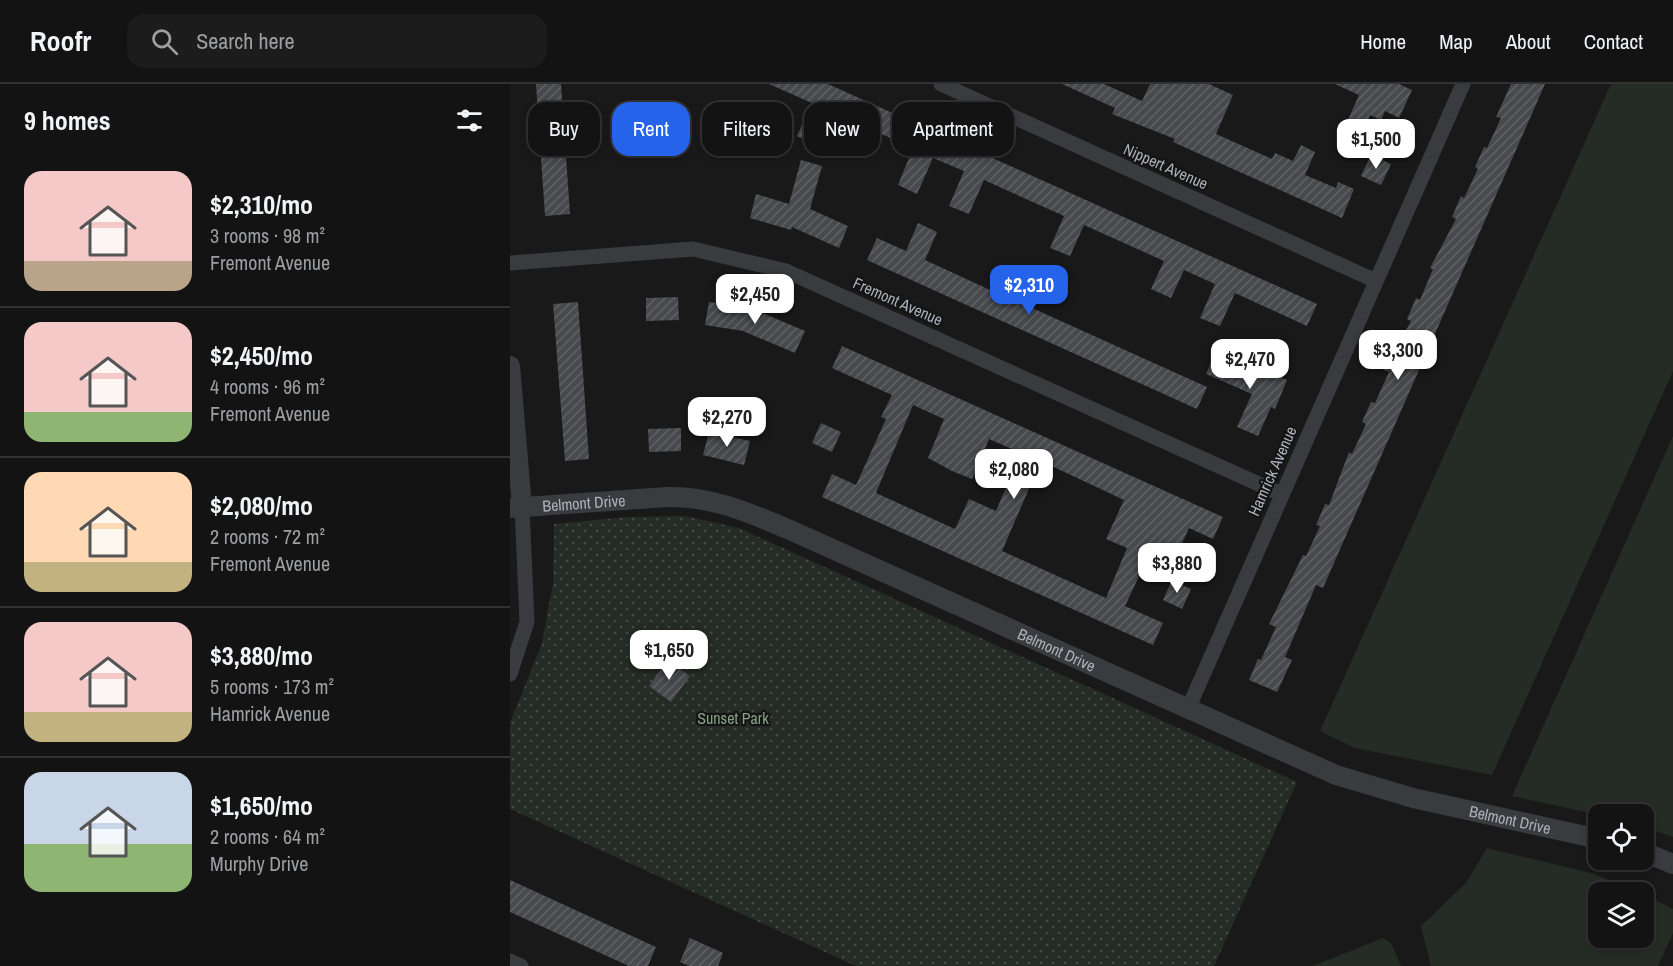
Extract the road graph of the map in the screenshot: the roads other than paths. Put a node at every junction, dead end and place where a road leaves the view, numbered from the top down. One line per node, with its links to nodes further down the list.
1 (941, 84): 4 (street, Nippert Avenue)
2 (1463, 84): 4 (street, Hamrick Avenue)
3 (510, 263): 6 (street, Fremont Avenue)
4 (1376, 282): 6 (street, Hamrick Avenue)
5 (510, 366): 7 (street)
6 (1281, 494): 9 (street, Hamrick Avenue)
7 (516, 507): 8 (street); 9 (street, Belmont Drive)
8 (510, 674)
9 (1188, 710): 10 (street, Belmont Drive)
10 (1588, 836)
11 (1654, 856): 12 (street)
12 (1673, 864)
13 (510, 961): 14 (street)
14 (521, 966)

